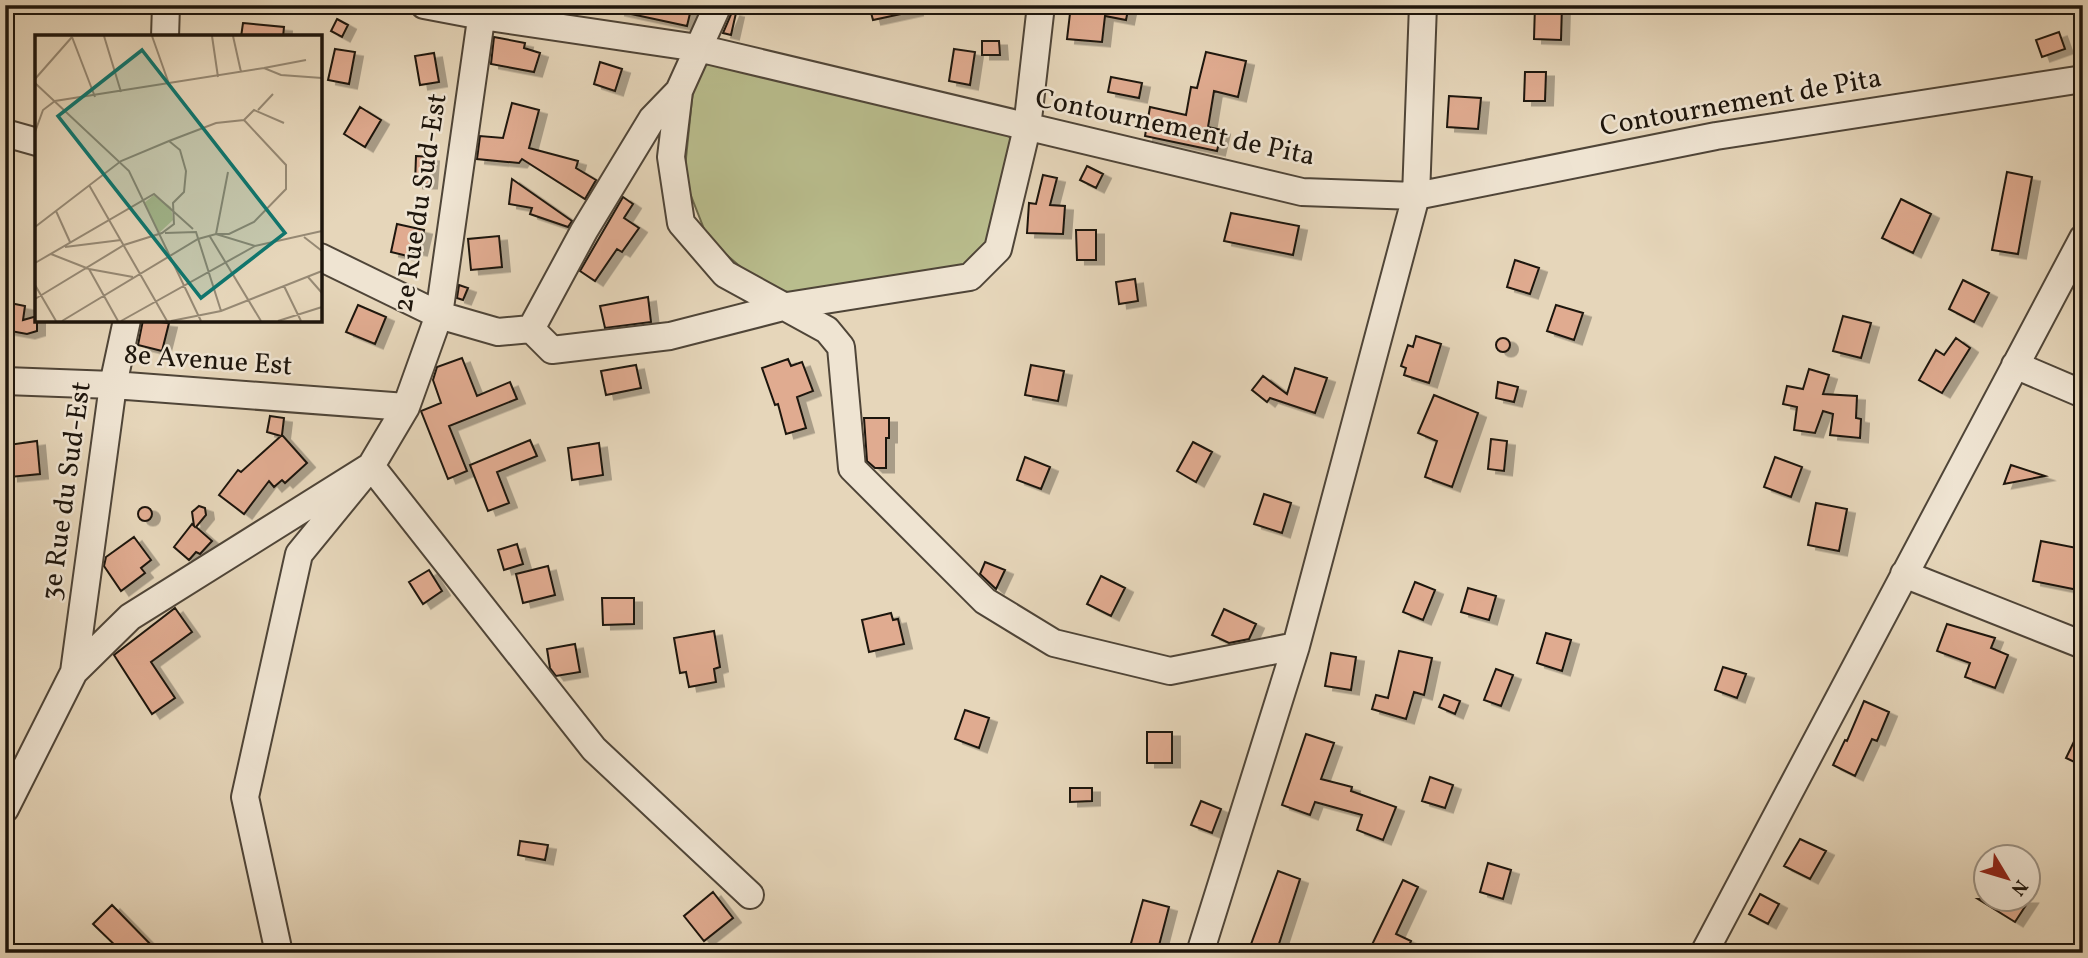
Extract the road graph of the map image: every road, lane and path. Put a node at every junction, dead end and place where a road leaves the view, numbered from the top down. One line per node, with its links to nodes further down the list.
1 (166, 5): 7 (street)
2 (424, 5): 6 (street, Contournement de Pita)
3 (718, 5): 8 (street)
4 (1041, 5): 11 (street)
5 (1423, 5): 14 (street)
6 (483, 11): 8 (street, Contournement de Pita); 18 (street, 2e Rue du Sud-Est)
7 (164, 35)
8 (698, 48): 10 (street); 11 (street, Contournement de Pita)
9 (2083, 79): 14 (street, Contournement de Pita)
10 (679, 91): 17 (street); 20 (street)
11 (1027, 128): 14 (street, Contournement de Pita); 17 (street)
12 (5, 133): 13 (street)
13 (35, 141)
14 (1416, 196): 29 (street)
15 (2083, 237): 21 (street)
16 (322, 258): 18 (street)
17 (787, 306): 20 (street); 29 (street)
18 (439, 315): 20 (street); 25 (street, 2e Rue du Sud-Est)
19 (127, 322): 23 (street, 3e Rue du Sud-Est)
20 (531, 329)
21 (2015, 365): 24 (street); 27 (street)
22 (5, 381): 23 (street, 8e Avenue Est)
23 (113, 385): 25 (street, 8e Avenue Est); 30 (street, 3e Rue du Sud-Est)
24 (2083, 394)
25 (406, 407): 26 (street, 2e Rue du Sud-Est)
26 (371, 466): 30 (street); 32 (street); 33 (street, 2e Rue du Sud-Est)
27 (1904, 574): 28 (street); 35 (street)
28 (2083, 645)
29 (1296, 646): 34 (street)
30 (74, 672): 31 (street)
31 (5, 809)
32 (750, 895)
33 (279, 953)
34 (1200, 953)
35 (1704, 953)

